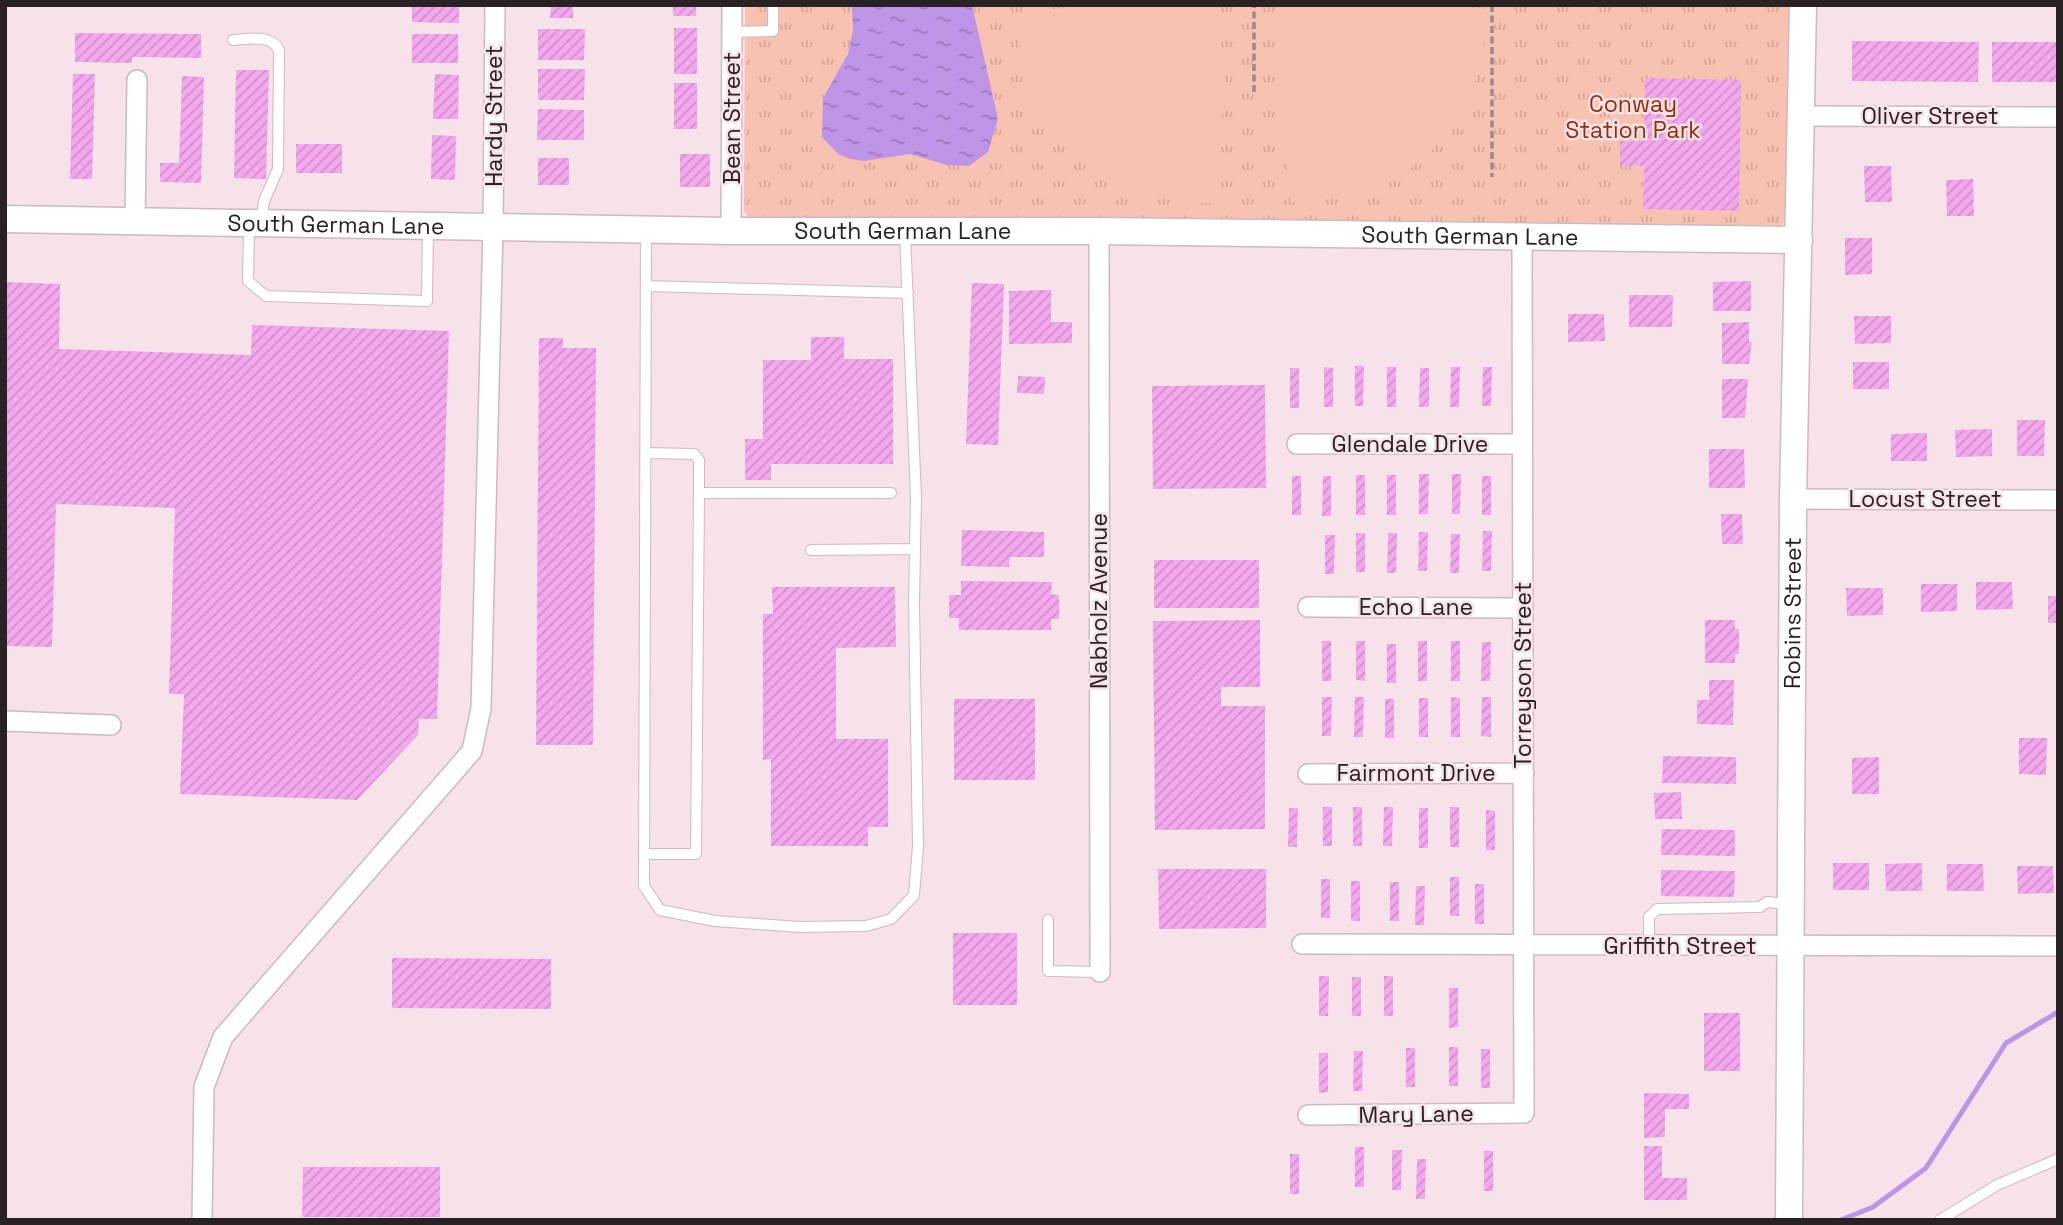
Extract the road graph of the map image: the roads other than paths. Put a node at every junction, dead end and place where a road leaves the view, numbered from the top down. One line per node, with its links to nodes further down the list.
1 (495, 5): 14 (street, Hardy Street)
2 (732, 5): 5 (street, Bean Street)
3 (773, 5): 5 (lane)
4 (1803, 5): 8 (street, Robins Street)
5 (732, 32): 16 (street, Bean Street)
6 (233, 40): 12 (lane)
7 (137, 80): 11 (street)
8 (1803, 116): 9 (street, Oliver Street); 20 (street, Robins Street)
9 (2058, 117)
10 (5, 219): 11 (street, South German Lane)
11 (135, 222): 12 (street, South German Lane)
12 (255, 224): 13 (street, South German Lane); 13 (lane)
13 (428, 226): 14 (street, South German Lane)
14 (493, 227): 15 (street, South German Lane); 51 (street, Hardy Street)
15 (646, 230): 16 (street, South German Lane); 21 (lane)
16 (731, 231): 18 (street, South German Lane)
17 (1099, 231): 18 (street, South German Lane); 19 (street, South German Lane); 46 (street, Nabholz Avenue)
18 (905, 232): 22 (lane)
19 (1522, 237): 20 (street, South German Lane); 24 (street, Torreyson Street)
20 (1799, 240): 28 (street, Robins Street)
21 (646, 286): 22 (lane); 25 (lane)
22 (908, 293): 30 (lane)
23 (1297, 444): 24 (street, Glendale Drive)
24 (1522, 444): 33 (street, Torreyson Street)
25 (647, 453): 26 (lane); 38 (lane)
26 (699, 494): 27 (lane); 38 (lane)
27 (891, 494)
28 (1793, 499): 29 (street, Locust Street); 39 (street, Robins Street)
29 (2058, 500)
30 (915, 549): 31 (lane); 38 (lane)
31 (811, 550)
32 (1308, 607): 33 (street, Echo Lane)
33 (1523, 608): 36 (street, Torreyson Street)
34 (5, 721): 35 (street)
35 (111, 725)
36 (1524, 773): 37 (street, Fairmont Drive); 42 (street, Torreyson Street)
37 (1308, 774)
38 (644, 854)
39 (1789, 904): 43 (lane); 44 (street, Robins Street)
40 (1048, 919): 46 (lane)
41 (1302, 944): 42 (street, Griffith Street)
42 (1524, 945): 43 (street, Griffith Street); 47 (street, Torreyson Street)
43 (1649, 946): 44 (street, Griffith Street)
44 (1789, 947): 45 (street, Griffith Street); 50 (street, Robins Street)
45 (2058, 947)
46 (1100, 972)
47 (1524, 1112): 48 (street, Mary Lane)
48 (1308, 1115)
49 (2058, 1159): 52 (lane)
50 (1789, 1218)
51 (202, 1220)
52 (1940, 1220)

